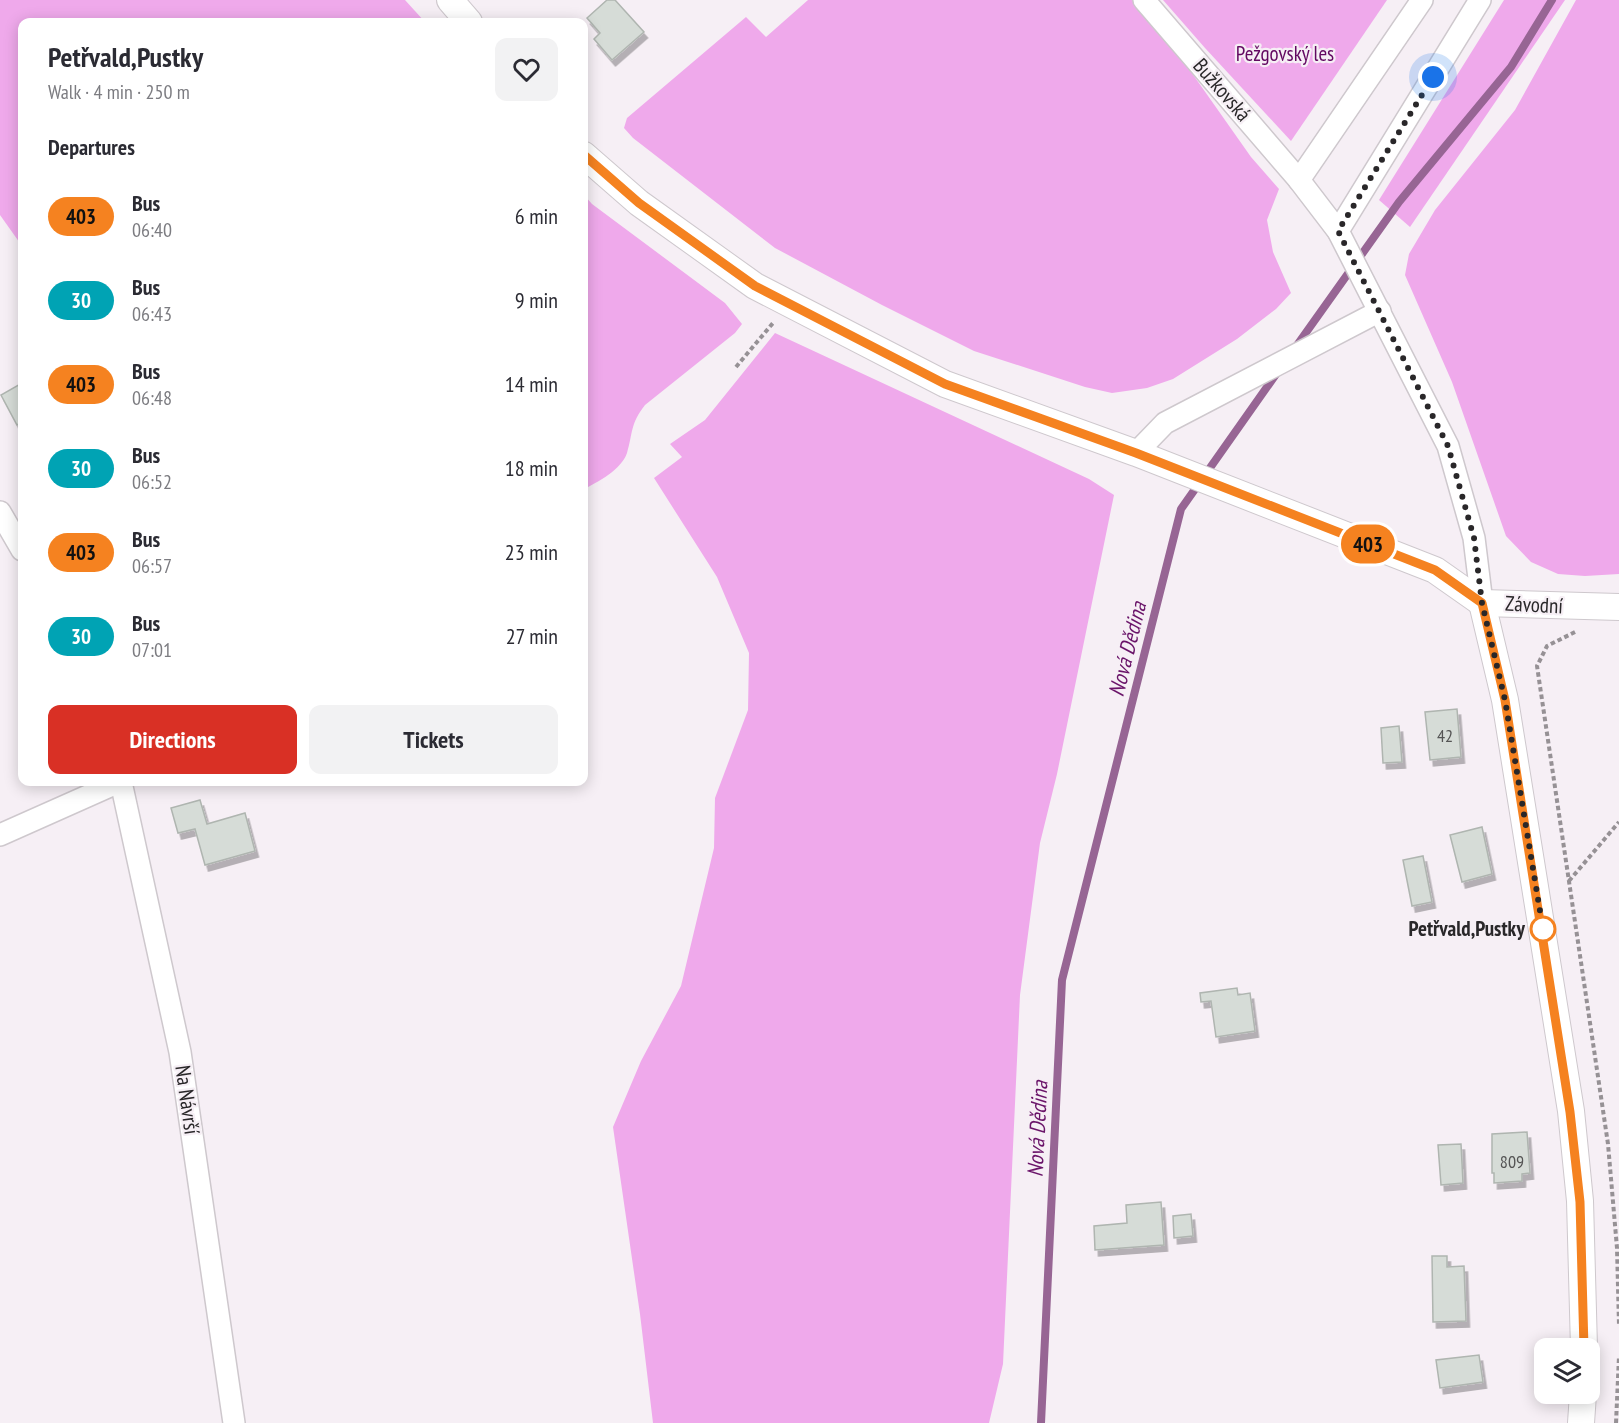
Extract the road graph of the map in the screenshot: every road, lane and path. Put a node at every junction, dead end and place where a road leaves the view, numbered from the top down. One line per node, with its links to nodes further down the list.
1 (450, 0): 5 (street)
2 (1144, 0): 7 (street, Bužkovská)
3 (1422, 0): 7 (street)
4 (1480, 0): 8 (street)
5 (466, 18)
6 (588, 158): 9 (street)
7 (1299, 180): 8 (street, Bužkovská)
8 (1338, 231): 10 (street, Bužkovská)
9 (787, 303): 11 (path); 12 (street)
10 (1380, 311): 12 (street); 15 (street, Bužkovská)
11 (736, 367)
12 (1136, 453): 15 (street)
13 (0, 512): 14 (street)
14 (18, 543)
15 (1482, 603): 16 (street, Závodní); 24 (street, Závodní)
16 (1619, 607)
17 (1584, 632): 22 (path)
18 (111, 786): 21 (street, Na Návrší)
19 (121, 786): 27 (street, Na Návrší)
20 (1619, 822): 22 (path)
21 (0, 835)
22 (1568, 882): 23 (path)
23 (1619, 1325)
24 (1584, 1338)
25 (1619, 1356): 29 (path)
26 (1582, 1404): 28 (street)
27 (234, 1423)
28 (1581, 1423)
29 (1616, 1423)

